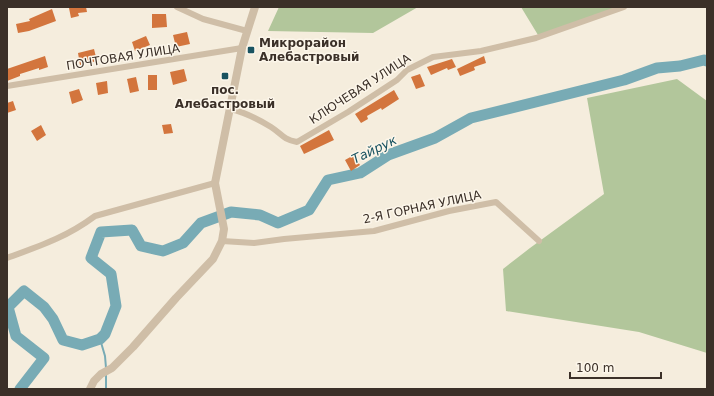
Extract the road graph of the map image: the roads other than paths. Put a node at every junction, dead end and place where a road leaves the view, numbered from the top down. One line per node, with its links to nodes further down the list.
1 (177, 7): 4 (street)
2 (255, 7): 4 (street)
3 (624, 7): 7 (street, КЛЮЧЕВАЯ УЛИЦА)
4 (247, 31): 5 (street)
5 (242, 48): 6 (street, ПОЧТОВАЯ УЛИЦА); 7 (street)
6 (7, 86)
7 (230, 109): 8 (street)
8 (215, 183): 9 (street); 11 (street)
9 (222, 241): 10 (street, 2-Я ГОРНАЯ УЛИЦА); 12 (street)
10 (540, 241)
11 (7, 258)
12 (90, 389)

